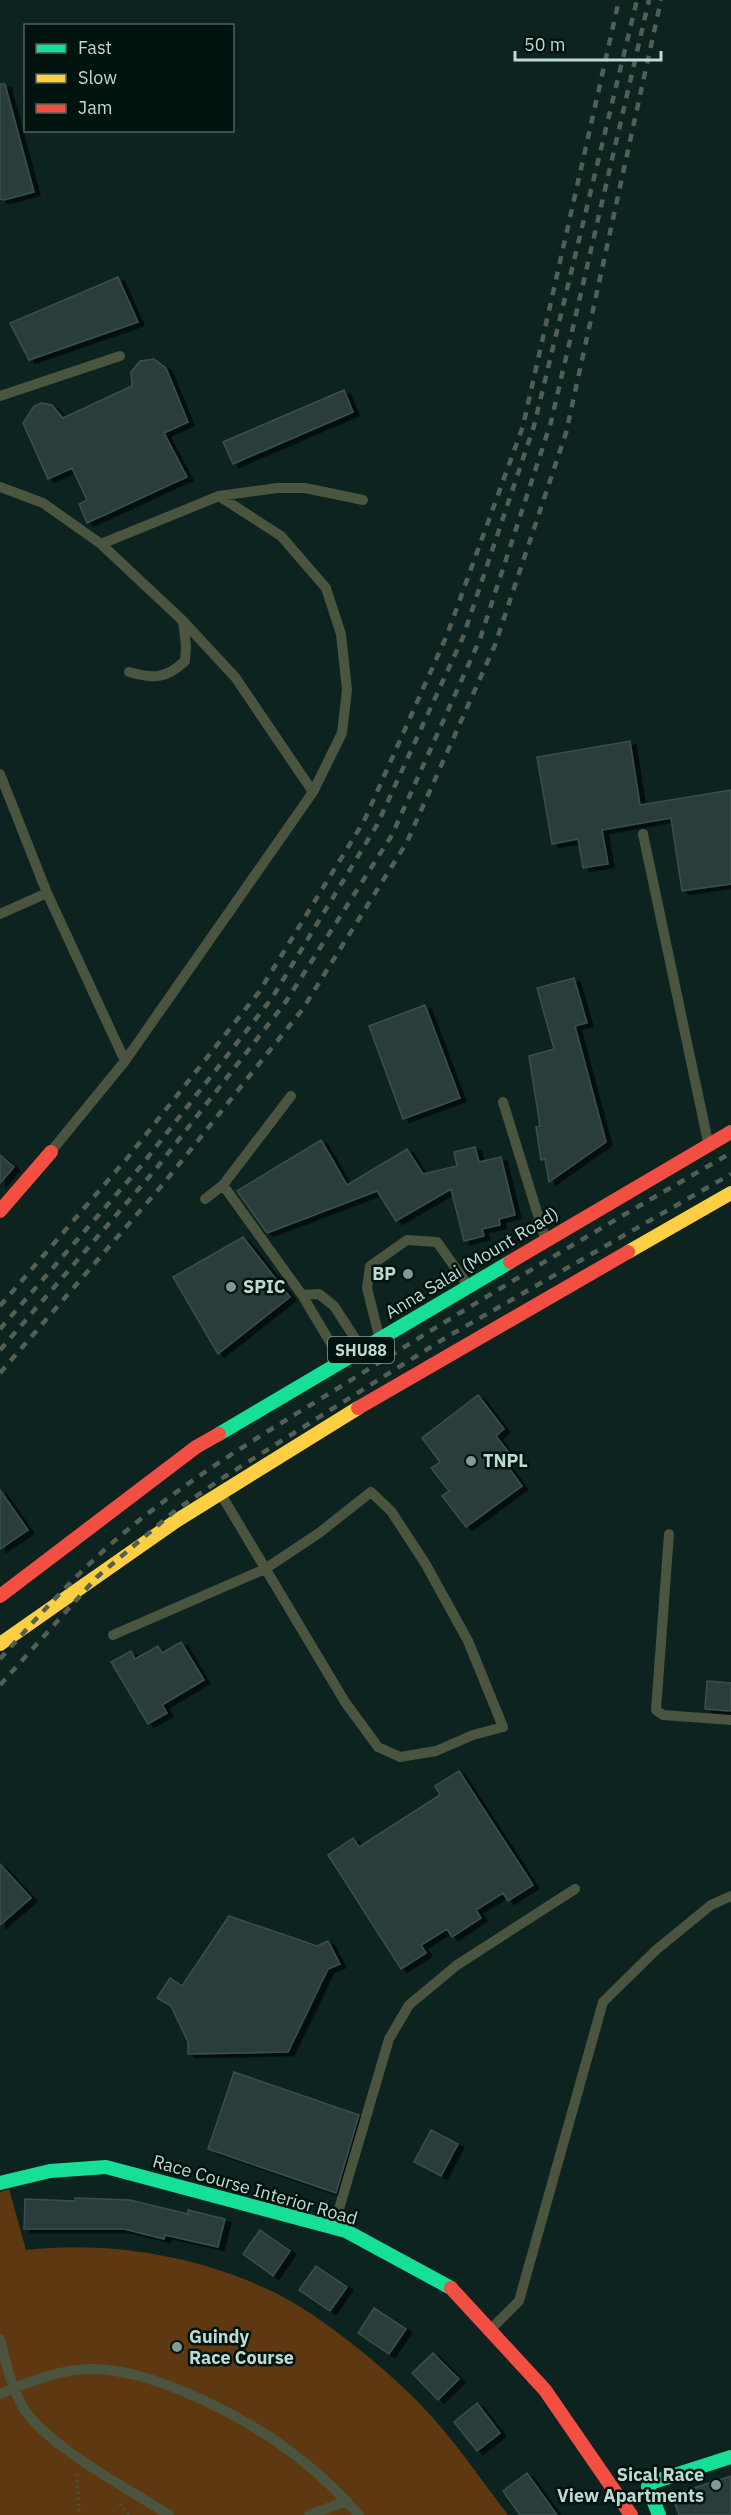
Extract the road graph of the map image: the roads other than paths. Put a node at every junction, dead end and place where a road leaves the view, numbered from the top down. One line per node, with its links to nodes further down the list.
1 (120, 356): 2 (lane)
2 (0, 396)
3 (0, 487): 6 (lane)
4 (219, 496): 5 (lane); 6 (lane); 10 (lane)
5 (363, 500)
6 (101, 544): 7 (lane)
7 (182, 621): 8 (lane); 10 (lane)
8 (129, 672)
9 (0, 774): 12 (lane)
10 (313, 792): 14 (lane)
11 (643, 834): 18 (lane)
12 (47, 892): 13 (lane); 14 (lane)
13 (0, 914)
14 (124, 1061): 19 (lane)
15 (291, 1096): 20 (lane)
16 (503, 1102): 24 (lane)
17 (731, 1132): 18 (main road, Anna Salai (Mount Road) / SHU88)
18 (708, 1145): 24 (main road, Anna Salai (Mount Road) / SHU88)
19 (51, 1152): 23 (main road)
20 (223, 1185): 22 (lane); 26 (lane)
21 (731, 1193): 30 (main road, SHU88)
22 (205, 1199)
23 (0, 1211)
24 (546, 1241): 25 (main road, Anna Salai (Mount Road) / SHU88)
25 (469, 1287): 27 (main road, Anna Salai (Mount Road) / SHU88); 27 (lane)
26 (302, 1295): 28 (lane); 29 (lane)
27 (380, 1339): 28 (main road, Anna Salai (Mount Road) / SHU88)
28 (362, 1350): 29 (main road, Anna Salai (Mount Road) / SHU88)
29 (344, 1360): 33 (main road, Anna Salai (Mount Road) / SHU88)
30 (220, 1493): 32 (lane); 35 (main road, SHU88)
31 (669, 1534): 36 (lane)
32 (265, 1569): 32 (lane); 34 (lane)
33 (2, 1594)
34 (113, 1635)
35 (0, 1644)
36 (731, 1720)
37 (575, 1888): 40 (lane)
38 (731, 1896): 41 (lane)
39 (0, 2182): 40 (main road, Race Course Interior Road)
40 (333, 2228): 41 (main road, Race Course Interior Road)
41 (490, 2330): 50 (main road, Race Course Interior Road)
42 (0, 2339): 43 (lane)
43 (14, 2388): 44 (lane); 46 (lane); 47 (lane)
44 (0, 2394)
45 (731, 2457): 51 (main road)
46 (347, 2501): 48 (lane); 49 (lane)
47 (169, 2515)
48 (309, 2515)
49 (359, 2515)
50 (632, 2515)
51 (659, 2515)

